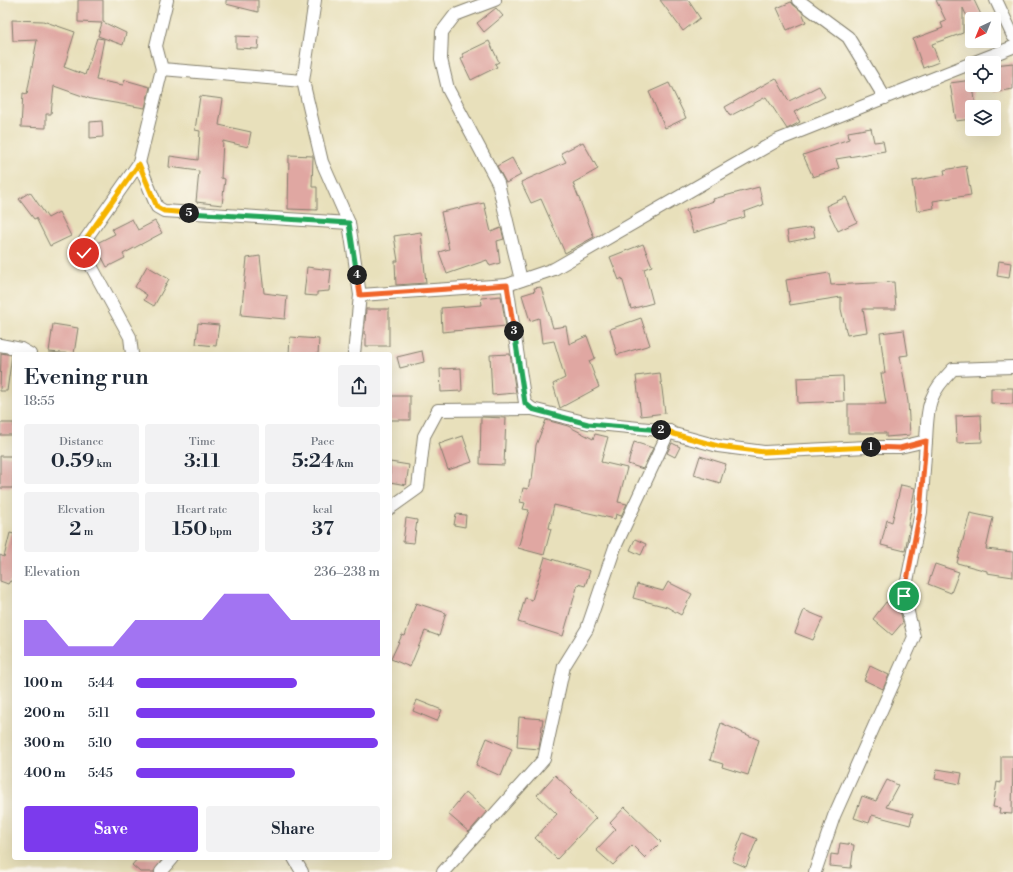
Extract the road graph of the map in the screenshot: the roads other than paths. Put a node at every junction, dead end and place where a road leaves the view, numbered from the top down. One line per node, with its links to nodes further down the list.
1 (167, 0): 10 (street)
2 (315, 0): 11 (street)
3 (495, 0): 15 (street)
4 (798, 0): 12 (street)
5 (996, 0): 6 (street)
6 (1013, 36)
7 (1013, 47): 8 (street)
8 (990, 56)
9 (965, 66): 12 (street)
10 (162, 68): 11 (street); 13 (street)
11 (303, 81): 14 (street)
12 (885, 98): 15 (street)
13 (139, 164): 14 (street); 20 (street)
14 (349, 223): 17 (street)
15 (521, 280): 16 (street)
16 (507, 285): 17 (street); 23 (street)
17 (360, 295): 21 (street)
18 (0, 345): 19 (street)
19 (26, 352)
20 (132, 352)
21 (354, 352)
22 (1013, 367): 25 (street)
23 (532, 409): 24 (street); 26 (street)
24 (669, 431): 25 (street); 31 (street)
25 (926, 441): 32 (street)
26 (392, 507)
27 (171, 860): 29 (street)
28 (295, 860): 30 (street)
29 (161, 872)
30 (302, 872)
31 (443, 872)
32 (815, 872)

